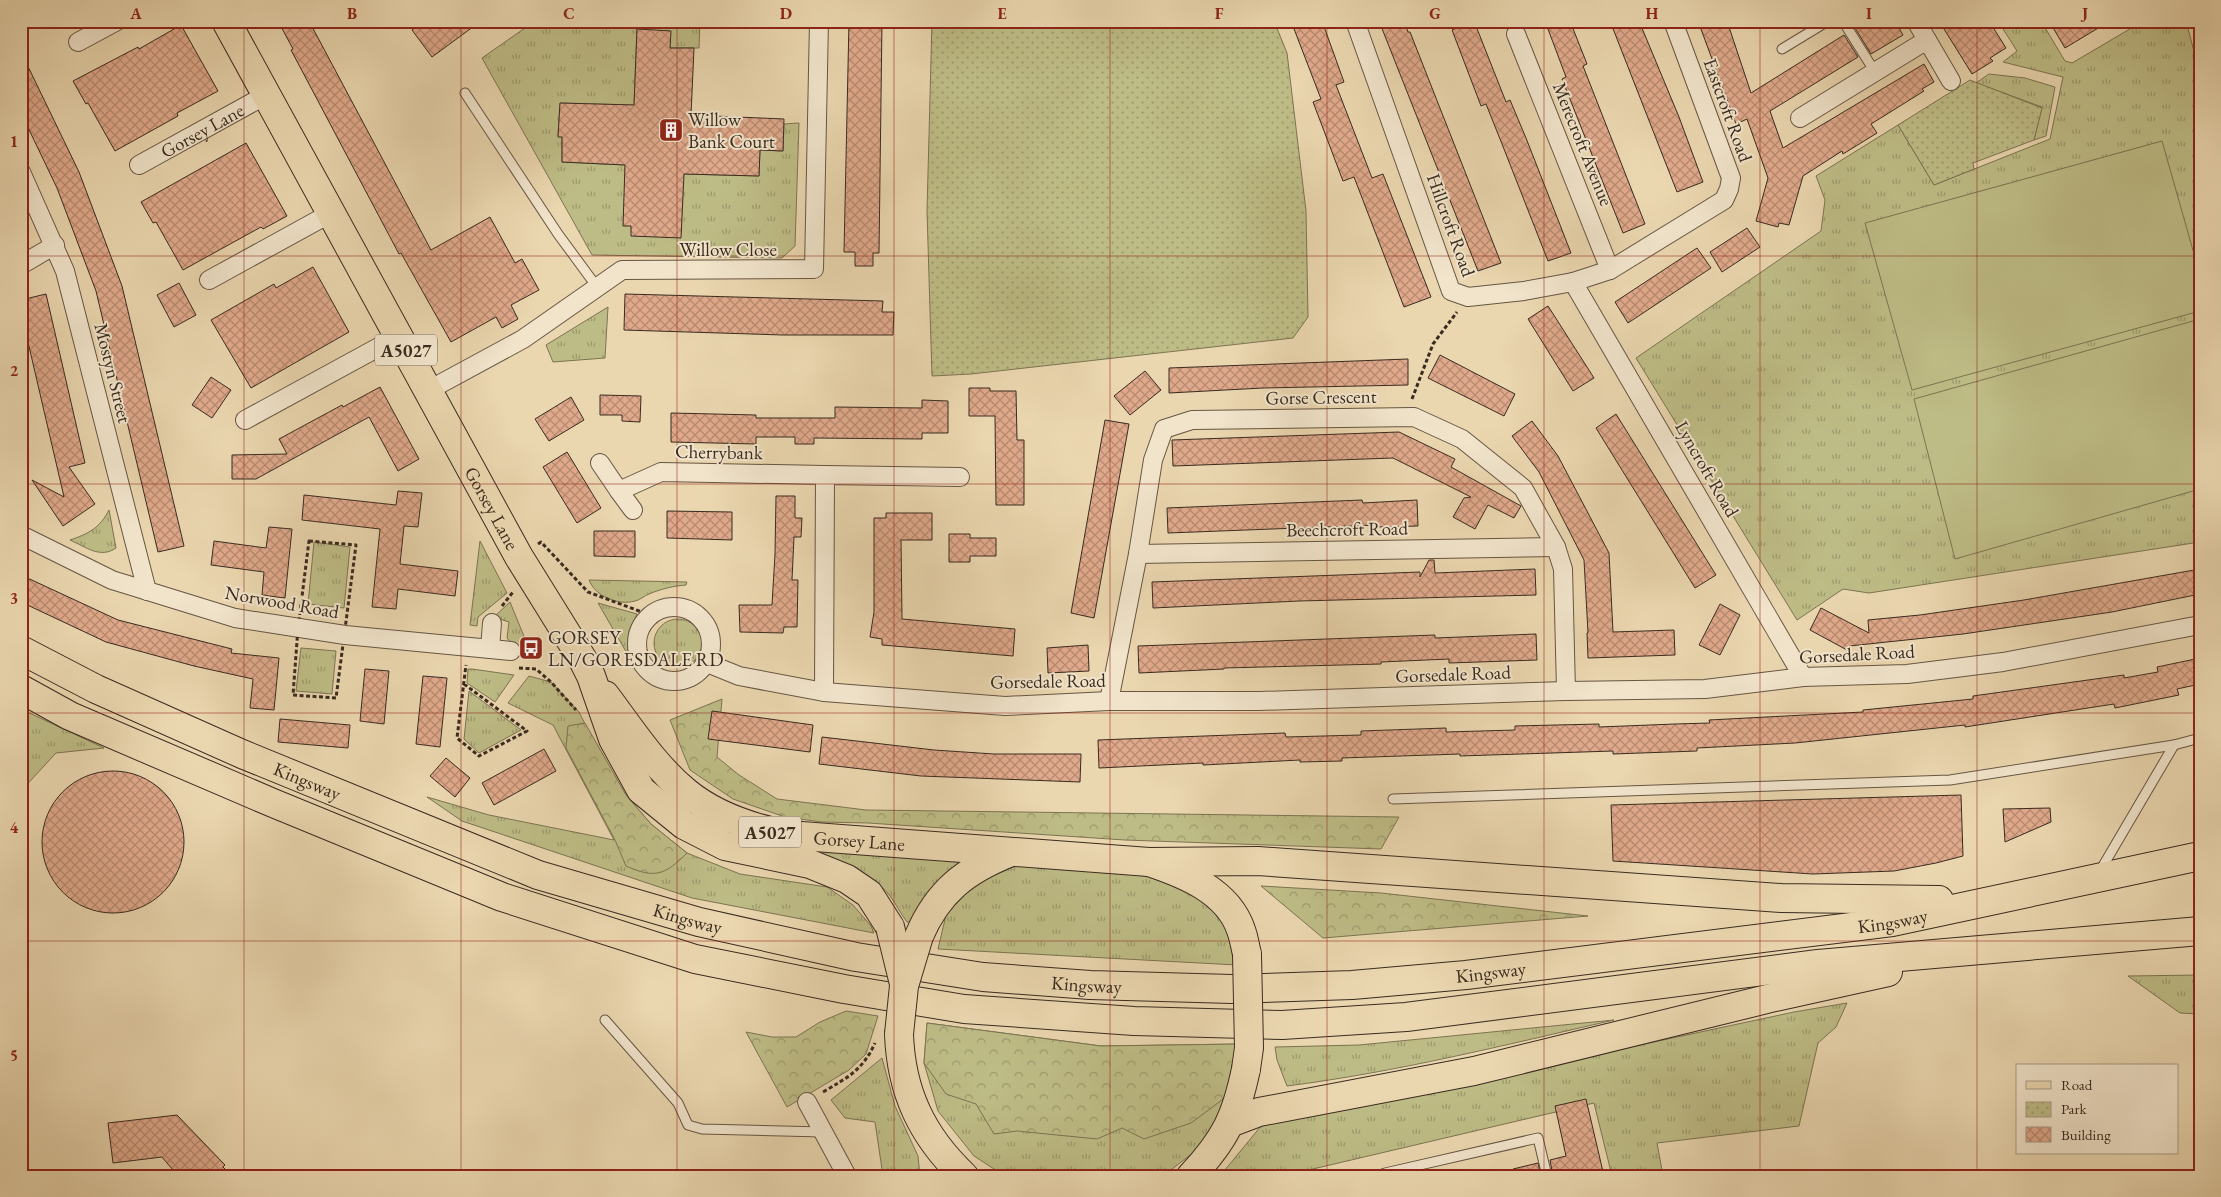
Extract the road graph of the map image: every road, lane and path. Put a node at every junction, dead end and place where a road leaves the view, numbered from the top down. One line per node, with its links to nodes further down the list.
1 (117, 21): 11 (street)
2 (226, 21): 16 (main road, Gorsey Lane / A5027)
3 (819, 21): 26 (street, Willow Close)
4 (1355, 21): 27 (street, Hillcroft Road)
5 (1673, 21): 23 (street, Eastcroft Road)
6 (1828, 21): 12 (lane)
7 (1843, 21): 13 (lane)
8 (1916, 21): 10 (street)
9 (1516, 34): 23 (street, Merecroft Avenue)
10 (1927, 40): 13 (street); 14 (street)
11 (78, 42)
12 (1782, 49)
13 (1875, 72): 17 (street)
14 (1951, 81)
15 (465, 93): 26 (lane)
16 (266, 95): 18 (street, Gorsey Lane); 20 (main road, Gorsey Lane / A5027)
17 (1800, 118)
18 (139, 165)
19 (21, 172): 21 (street, Mostyn Street)
20 (331, 213): 24 (street); 28 (main road, Gorsey Lane / A5027)
21 (55, 245): 22 (street); 40 (street, Mostyn Street)
22 (21, 265)
23 (1610, 270): 25 (street, Hillcroft Road)
24 (209, 280)
25 (1574, 282): 27 (street, Hillcroft Road); 49 (street, Lyncroft Road)
26 (597, 287): 29 (street, Willow Close)
27 (1468, 297): 30 (path)
28 (399, 336): 29 (main road, Gorsey Lane / A5027); 31 (street)
29 (429, 390): 48 (main road, Gorsey Lane / A5027)
30 (1404, 417): 38 (street, Gorse Crescent); 39 (street, Gorse Crescent)
31 (244, 420)
32 (600, 463): 35 (street)
33 (825, 475): 34 (street, Cherrybank); 35 (street, Cherrybank); 53 (street)
34 (960, 477)
35 (619, 491): 36 (street)
36 (633, 510)
37 (21, 535): 40 (street, Norwood Road)
38 (1556, 547): 39 (street, Beechcroft Road); 52 (street, Gorse Crescent)
39 (1138, 554): 54 (street, Gorse Crescent)
40 (146, 591): 43 (street, Norwood Road)
41 (492, 623): 44 (street)
42 (2200, 625): 49 (street, Gorsedale Road)
43 (467, 646): 44 (street, Norwood Road); 50 (path)
44 (490, 649): 46 (street, Norwood Road)
45 (21, 650): 62 (main road, Kingsway)
46 (511, 651)
47 (707, 663): 47 (street); 53 (street, Gorsedale Road)
48 (591, 676): 58 (main road, Gorsey Lane / A5027); 65 (main road, Gorsey Lane / A5027, bridge)
49 (1803, 677): 52 (street, Gorsedale Road)
50 (464, 684): 50 (path)
51 (21, 689): 64 (main road, Kingsway)
52 (1566, 691): 54 (street, Gorsedale Road)
53 (824, 692): 54 (street, Gorsedale Road)
54 (1109, 701)
55 (2200, 738): 56 (lane)
56 (2174, 745): 57 (lane); 61 (lane)
57 (1393, 799)
58 (1013, 851): 60 (main road, Gorsey Lane); 65 (main road, bridge)
59 (2200, 856): 61 (main road, Kingsway)
60 (1149, 862): 62 (main road); 69 (main road, bridge)
61 (2096, 878): 62 (main road, Kingsway)
62 (1991, 900)
63 (2200, 931): 64 (main road, Kingsway)
64 (2000, 947): 69 (main road)
65 (904, 986): 67 (main road, bridge)
66 (605, 1020): 70 (lane)
67 (888, 1036): 68 (path); 72 (main road)
68 (807, 1102): 70 (street)
69 (1230, 1123): 73 (main road)
70 (823, 1132): 71 (street)
71 (847, 1176)
72 (964, 1176)
73 (1191, 1176)
74 (1380, 1176): 75 (lane)
75 (1547, 1176)

